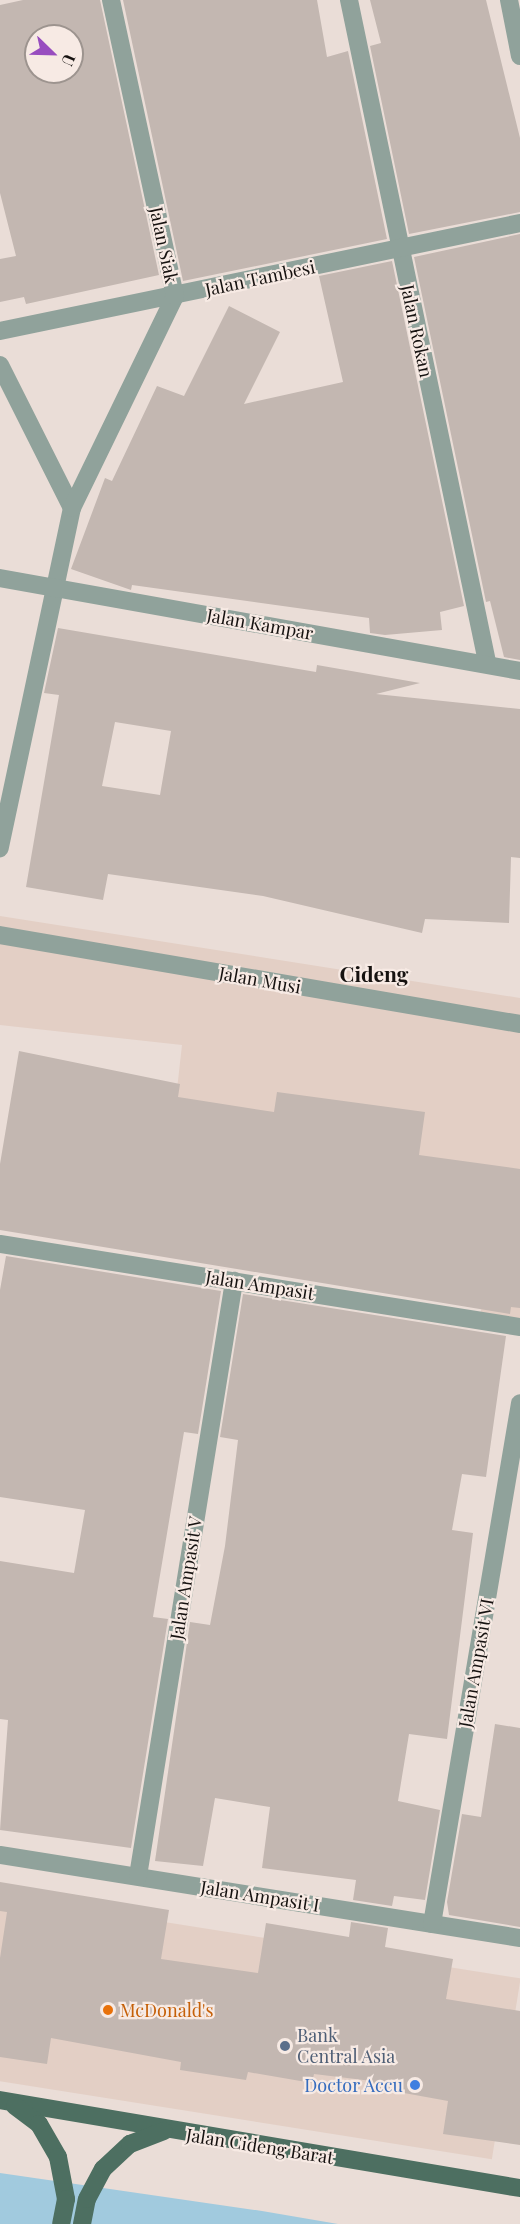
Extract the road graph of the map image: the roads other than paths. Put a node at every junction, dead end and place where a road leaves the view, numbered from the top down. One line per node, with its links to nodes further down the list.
1 (111, 0): 7 (street, Jalan Siak)
2 (349, 0): 6 (street, Jalan Rokan)
3 (509, 0): 4 (street)
4 (520, 57)
5 (520, 223): 6 (street, Jalan Tambesi)
6 (400, 249): 7 (street, Jalan Tambesi); 13 (street, Jalan Rokan)
7 (175, 296): 8 (street, Jalan Tambesi); 10 (street, Jalan Siak)
8 (0, 331)
9 (0, 365): 10 (street)
10 (72, 508): 12 (street, Jalan Siak)
11 (0, 578): 12 (street, Jalan Kampar)
12 (54, 589): 13 (street, Jalan Kampar); 15 (street, Jalan Siak)
13 (487, 662): 14 (street, Jalan Kampar)
14 (520, 672)
15 (0, 848)
16 (0, 935): 17 (street, Jalan Musi)
17 (520, 1024)
18 (0, 1244): 19 (street, Jalan Ampasit)
19 (234, 1281): 20 (street, Jalan Ampasit); 23 (street, Jalan Ampasit V)
20 (520, 1327)
21 (520, 1403): 24 (street, Jalan Ampasit VI)
22 (0, 1855): 23 (street, Jalan Ampasit I)
23 (138, 1876): 24 (street, Jalan Ampasit I)
24 (432, 1924): 25 (street, Jalan Ampasit I)
25 (520, 1938)
26 (4, 2101): 27 (main road, Jalan Cideng Barat); 29 (main road)
27 (166, 2131): 28 (main road, Jalan Cideng Barat); 30 (main road)
28 (520, 2188)
29 (61, 2224)
30 (82, 2224)

